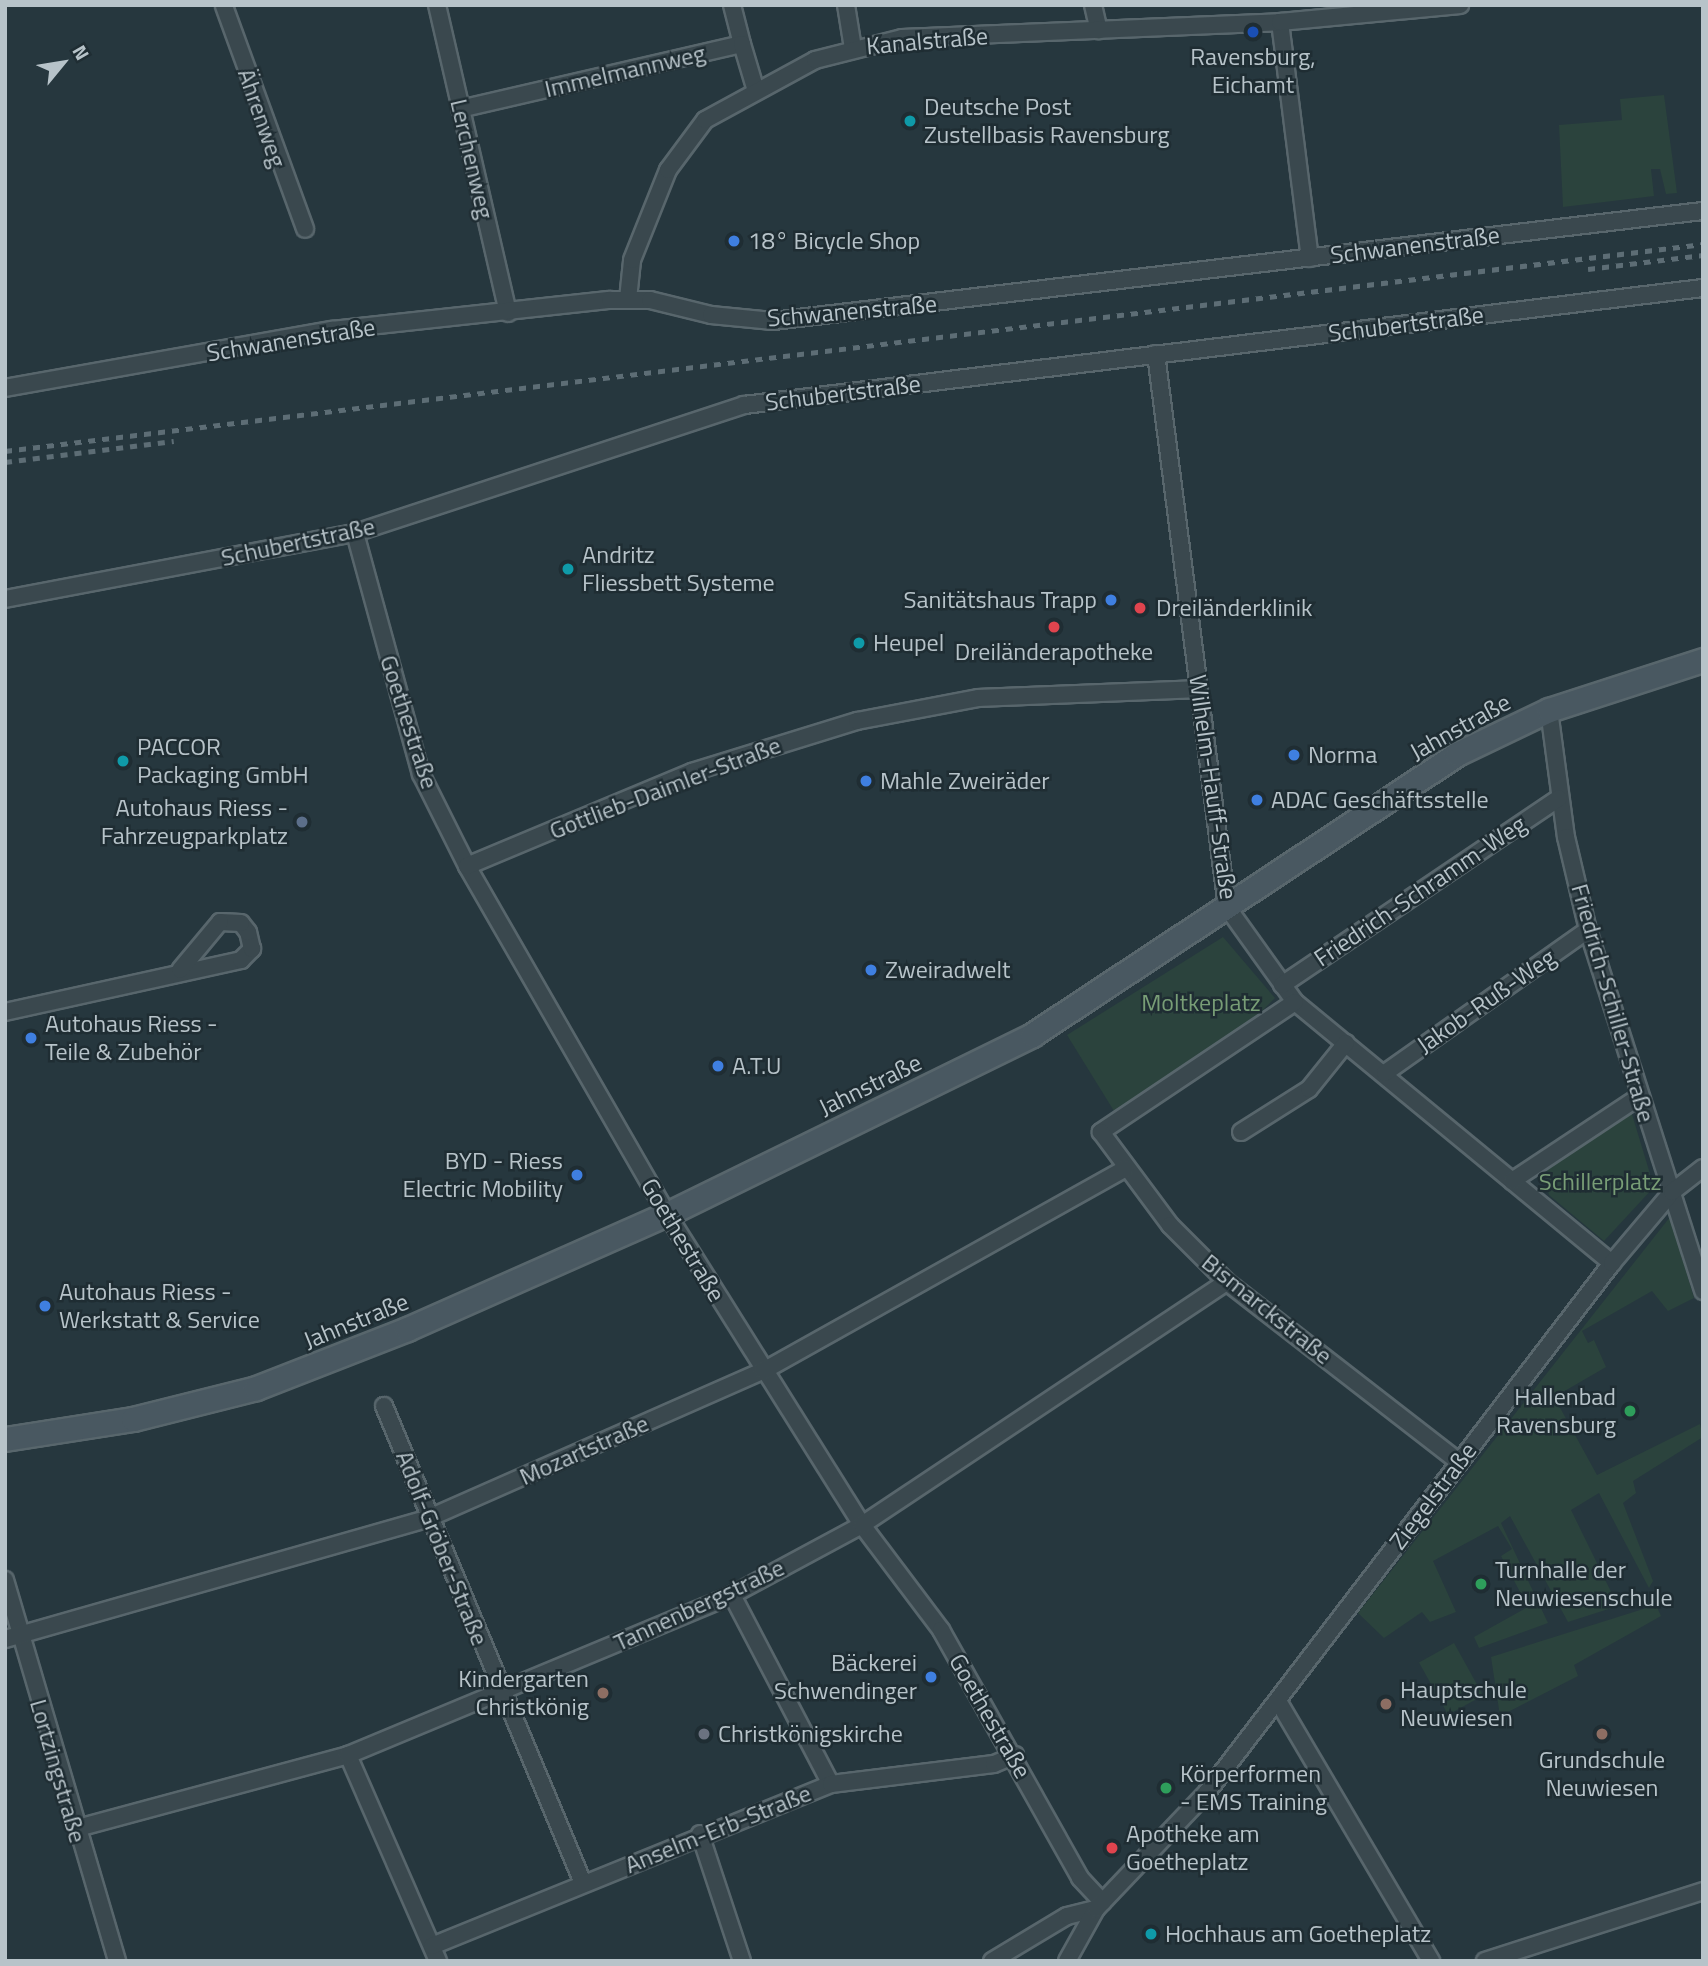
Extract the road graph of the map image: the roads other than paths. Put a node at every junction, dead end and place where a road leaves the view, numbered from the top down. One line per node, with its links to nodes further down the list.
1 (218, 5): 7 (street)
2 (436, 5): 14 (street, Lerchenweg)
3 (732, 5): 11 (street)
4 (846, 5): 12 (street)
5 (1093, 5): 10 (street)
6 (1460, 5): 8 (street, Kanalstraße)
7 (224, 6): 16 (street, Ährenweg)
8 (1342, 12): 9 (street, Kanalstraße)
9 (1280, 22): 10 (street, Kanalstraße); 17 (street)
10 (1099, 30): 12 (street, Kanalstraße)
11 (742, 44): 13 (street); 14 (street, Immelmannweg)
12 (853, 48): 13 (street, Kanalstraße)
13 (757, 91): 19 (street, Kanalstraße)
14 (460, 108): 20 (street, Lerchenweg)
15 (1703, 211): 17 (street, Schwanenstraße)
16 (305, 229)
17 (1310, 258): 19 (street, Schwanenstraße)
18 (1703, 288): 21 (street, Schubertstraße)
19 (628, 299): 20 (street, Schwanenstraße)
20 (508, 313): 22 (street, Schwanenstraße)
21 (1156, 354): 23 (street, Schubertstraße); 26 (street, Wilhelm-Hauff-Straße)
22 (5, 388)
23 (355, 533): 24 (street, Schubertstraße); 29 (street, Goethestraße)
24 (5, 598)
25 (1703, 660): 27 (main road, Jahnstraße)
26 (1199, 689): 29 (street, Gottlieb-Daimler-Straße); 30 (street, Wilhelm-Hauff-Straße)
27 (1549, 710): 28 (street, Friedrich-Schiller-Straße); 30 (main road, Jahnstraße)
28 (1559, 797): 31 (street, Friedrich-Schiller-Straße); 33 (street, Friedrich-Schramm-Weg)
29 (467, 866): 44 (street, Goethestraße)
30 (1227, 907): 33 (street, Wilhelm-Hauff-Straße); 44 (main road, Jahnstraße)
31 (1588, 930): 37 (street, Jakob-Ruß-Weg); 38 (street, Friedrich-Schiller-Straße)
32 (180, 970): 35 (street)
33 (1282, 985): 34 (street, Wilhelm-Hauff-Straße)
34 (1295, 1002): 36 (street, Wilhelm-Hauff-Straße); 41 (street, Bismarckstraße)
35 (5, 1012)
36 (1346, 1043): 37 (street, Wilhelm-Hauff-Straße); 39 (street)
37 (1385, 1073): 42 (street, Wilhelm-Hauff-Straße)
38 (1639, 1097): 42 (street); 43 (street, Friedrich-Schiller-Straße)
39 (1241, 1132)
40 (1703, 1168): 43 (street, Ziegelstraße)
41 (1125, 1169): 46 (street, Bismarckstraße); 48 (street, Mozartstraße)
42 (1512, 1181): 45 (street, Wilhelm-Hauff-Straße)
43 (1672, 1192): 45 (street, Ziegelstraße); 47 (street, Friedrich-Schiller-Straße)
44 (667, 1214): 48 (street, Goethestraße); 50 (main road, Jahnstraße)
45 (1612, 1263): 51 (street, Ziegelstraße)
46 (1227, 1282): 51 (street, Bismarckstraße); 53 (street, Tannenbergstraße)
47 (1703, 1291)
48 (763, 1371): 52 (street, Mozartstraße); 53 (street, Goethestraße)
49 (384, 1406): 52 (street, Adolf-Gröber-Straße)
50 (5, 1439)
51 (1459, 1462): 58 (street, Ziegelstraße)
52 (429, 1518): 56 (street, Mozartstraße); 57 (street, Adolf-Gröber-Straße)
53 (862, 1525): 55 (street, Tannenbergstraße); 60 (street, Goethestraße)
54 (5, 1580): 56 (street, Lortzingstraße)
55 (732, 1595): 57 (street, Tannenbergstraße); 61 (street)
56 (11, 1638): 62 (street, Lortzingstraße)
57 (502, 1692): 59 (street, Tannenbergstraße); 64 (street, Adolf-Gröber-Straße)
58 (1278, 1701): 66 (street, Ziegelstraße); 72 (street)
59 (348, 1755): 62 (street, Tannenbergstraße); 67 (street)
60 (1015, 1755): 61 (street, Anselm-Erb-Straße); 66 (street, Goethestraße)
61 (831, 1784): 63 (street, Anselm-Erb-Straße)
62 (78, 1828): 68 (street, Lortzingstraße)
63 (700, 1833): 64 (street, Anselm-Erb-Straße); 69 (street)
64 (583, 1883): 67 (street, Anselm-Erb-Straße)
65 (1703, 1891): 73 (street)
66 (1099, 1905): 70 (street); 71 (street, Ziegelstraße)
67 (435, 1954)
68 (117, 1961)
69 (742, 1961)
70 (992, 1961)
71 (1067, 1961)
72 (1431, 1961)
73 (1485, 1961)

